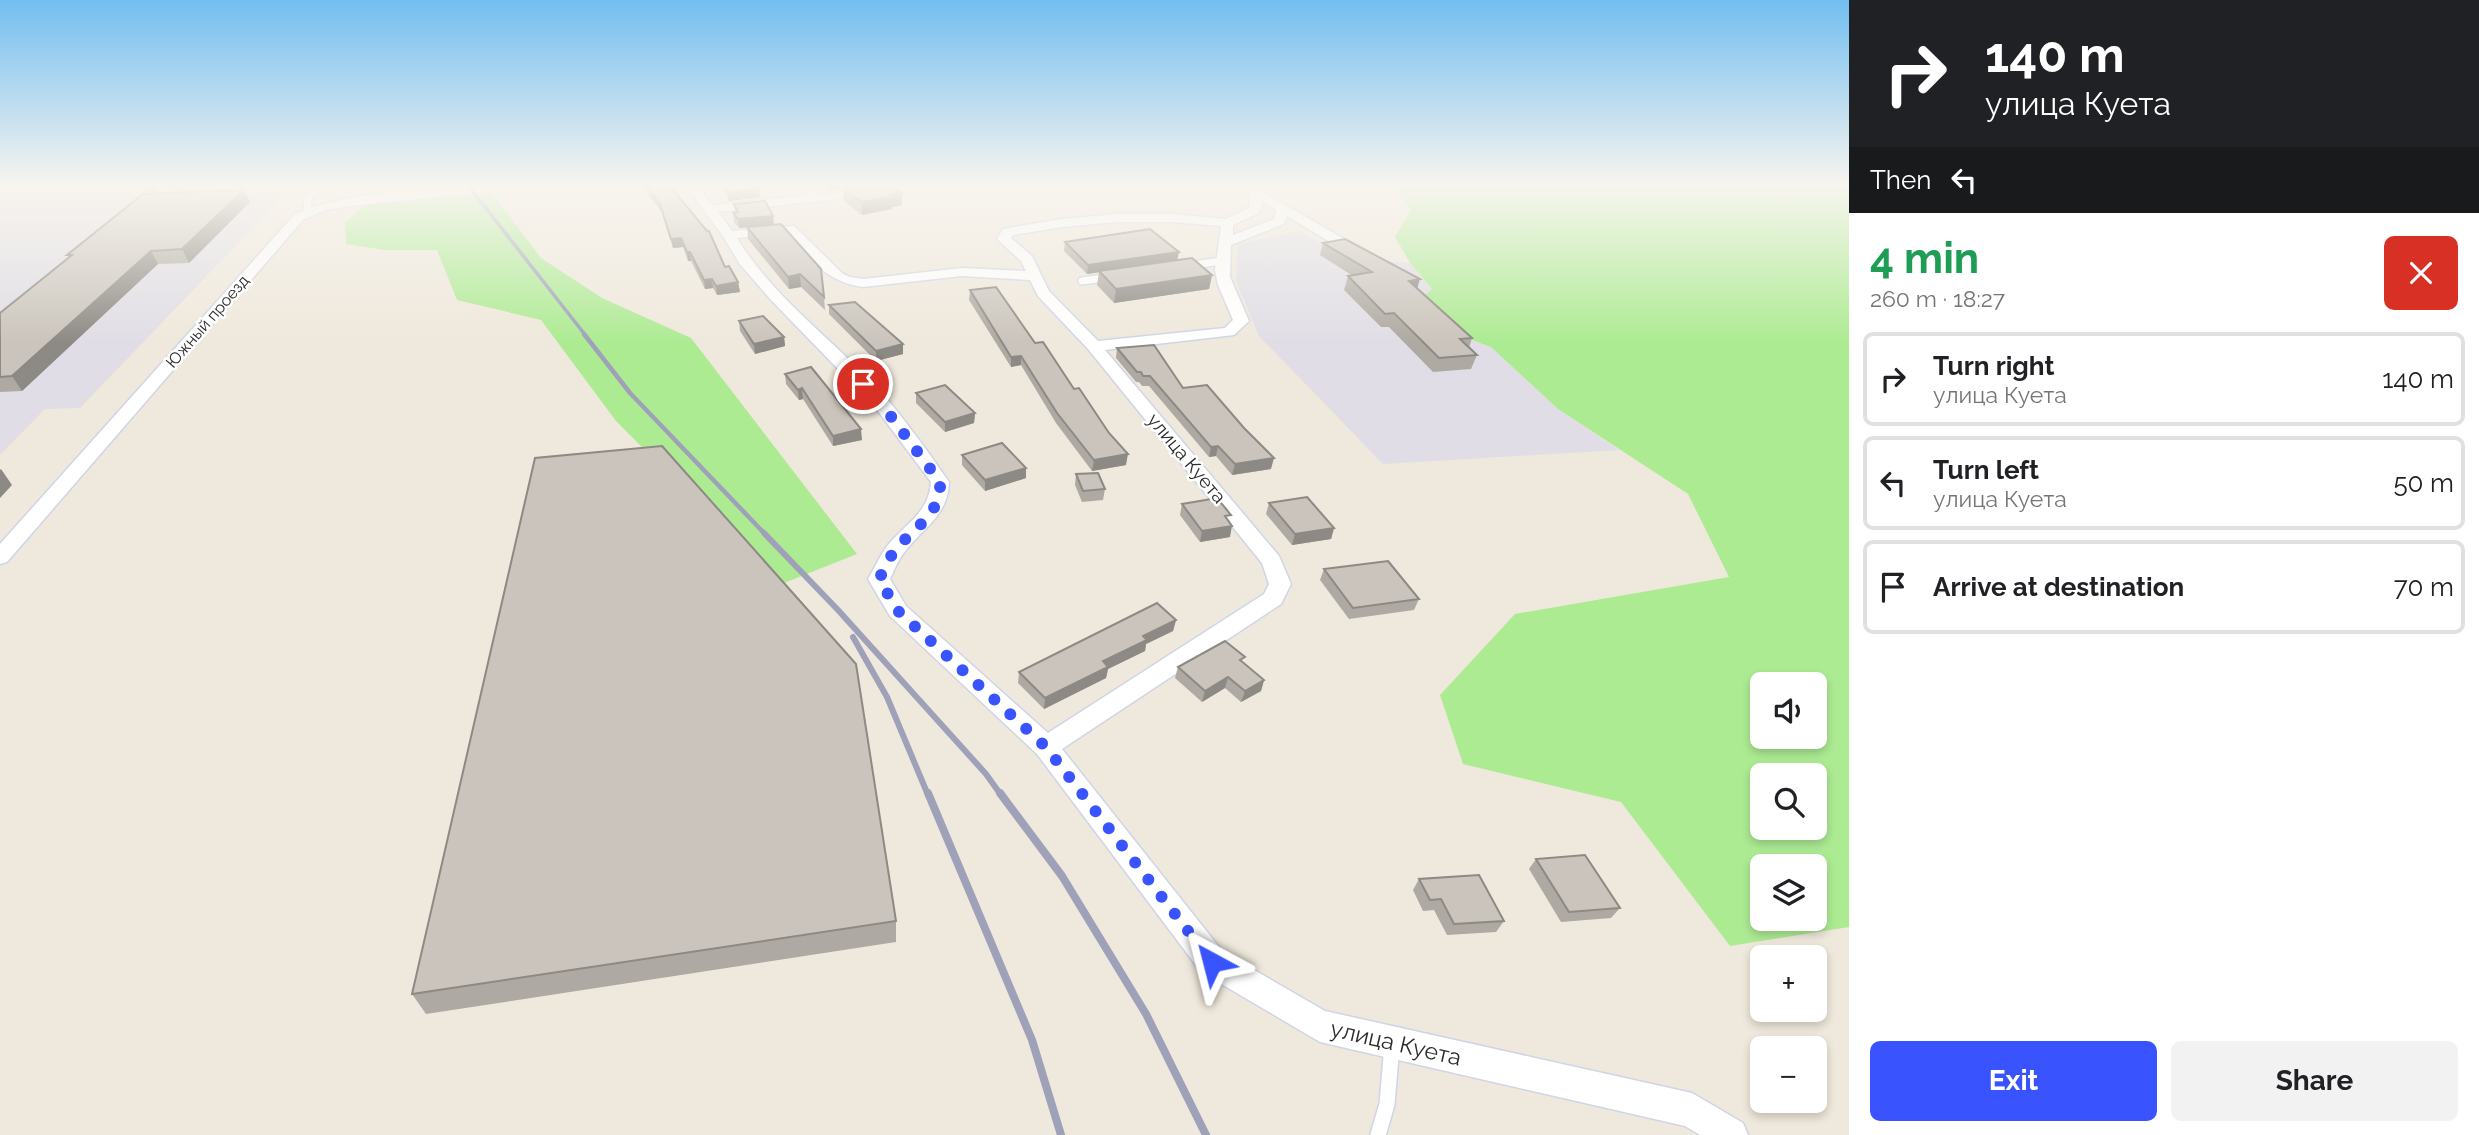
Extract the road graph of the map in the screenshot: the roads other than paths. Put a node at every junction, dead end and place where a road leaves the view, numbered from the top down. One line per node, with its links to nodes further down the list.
1 (279, 237): 14 (street, Южный проезд)
2 (730, 237): 15 (street, улица Куета)
3 (797, 237): 11 (street)
4 (1005, 237): 11 (street, улица Куета)
5 (1227, 237): 8 (street)
6 (1330, 237): 7 (street)
7 (1361, 254)
8 (1222, 261): 9 (lane); 13 (street)
9 (1171, 268)
10 (1120, 275): 12 (lane)
11 (1033, 276): 13 (street, улица Куета)
12 (1082, 281)
13 (1094, 346): 15 (street, улица Куета)
14 (0, 557)
15 (1046, 747): 16 (street, улица Куета)
16 (1392, 1042): 17 (lane); 18 (street, улица Куета)
17 (1378, 1135)
18 (1731, 1135)

